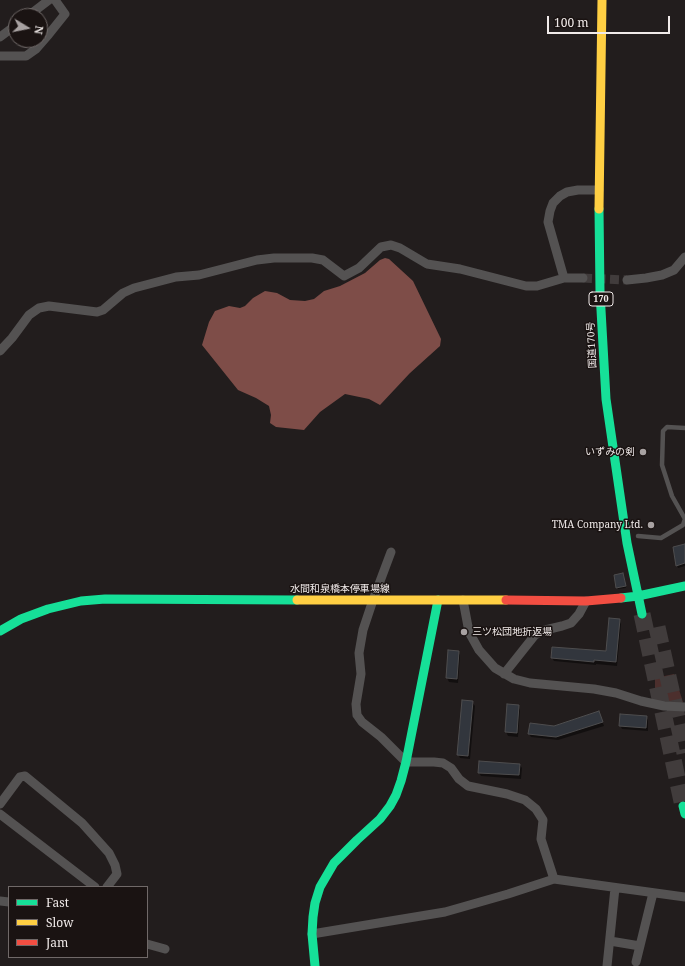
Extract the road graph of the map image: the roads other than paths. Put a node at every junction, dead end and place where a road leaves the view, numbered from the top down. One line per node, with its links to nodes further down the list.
1 (50, 0): 4 (street)
2 (54, 0): 5 (street)
3 (602, 0): 6 (main road, 国道170号 / 170)
4 (39, 8)
5 (0, 56)
6 (599, 190): 8 (street); 16 (main road, 国道170号 / 170)
7 (685, 257): 10 (street)
8 (564, 278): 9 (street); 11 (street)
9 (583, 278)
10 (627, 280)
11 (0, 351)
12 (685, 428): 13 (lane)
13 (638, 536)
14 (391, 552): 17 (street)
15 (685, 586): 16 (main road, 水間和泉橋本停車場線)
16 (638, 596): 20 (main road, 水間和泉橋本停車場線); 21 (main road, 国道170号 / 170)
17 (373, 600): 18 (main road, 水間和泉橋本停車場線); 22 (main road, 水間和泉橋本停車場線); 25 (street)
18 (438, 600): 19 (main road, 水間和泉橋本停車場線); 25 (main road)
19 (463, 600): 20 (main road, 水間和泉橋本停車場線); 23 (street)
20 (586, 601): 23 (street)
21 (642, 614)
22 (0, 631)
23 (504, 674): 24 (street)
24 (685, 707)
25 (406, 762): 28 (street); 34 (main road)
26 (0, 804): 30 (street)
27 (0, 814): 29 (street)
28 (554, 879): 31 (street); 34 (street)
29 (94, 886)
30 (108, 886)
31 (615, 888): 32 (street); 35 (street)
32 (653, 893): 33 (street); 37 (street)
33 (685, 897)
34 (312, 934): 40 (main road)
35 (610, 941): 37 (street); 41 (street)
36 (148, 944): 38 (street)
37 (640, 946): 39 (street)
38 (165, 949)
39 (636, 962)
40 (315, 966)
41 (607, 966)

